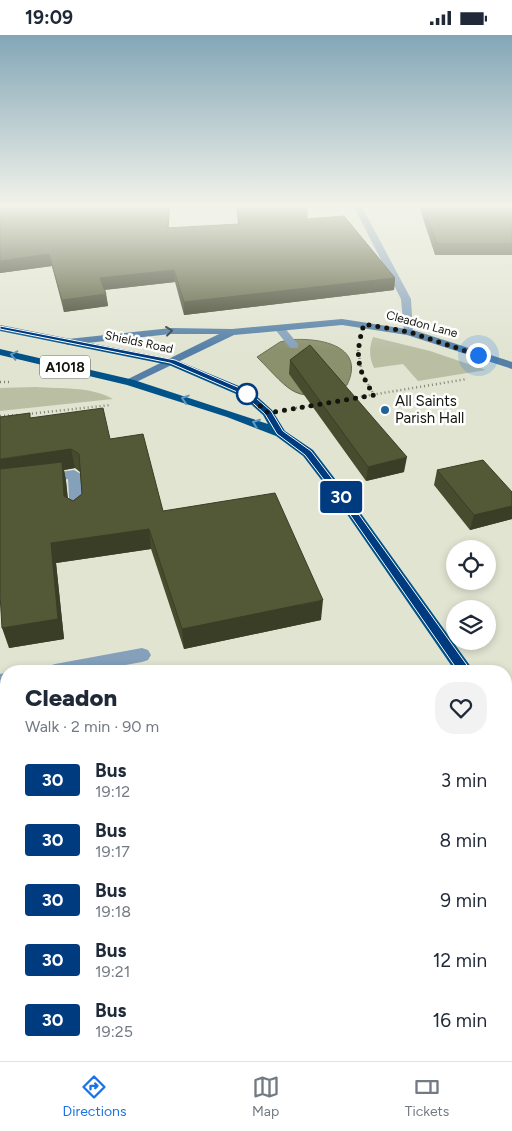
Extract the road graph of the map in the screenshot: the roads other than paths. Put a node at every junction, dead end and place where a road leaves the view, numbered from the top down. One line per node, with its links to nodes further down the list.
1 (383, 255): 5 (street)
2 (0, 328): 6 (highway, Shields Road / A1018)
3 (279, 328): 4 (street, Cleadon Lane); 5 (street, Cleadon Lane); 7 (street)
4 (232, 332): 6 (street, Cleadon Lane, one-way to 4); 9 (street, Cleadon Lane)
5 (409, 332): 10 (street, Cleadon Lane)
6 (68, 341): 9 (highway, Shields Road / A1018)
7 (294, 346)
8 (0, 352): 11 (highway, Shields Road / A1018, one-way to 8)
9 (172, 362): 11 (street, Cleadon Lane); 12 (highway, Shields Road / A1018)
10 (512, 366)
11 (130, 382): 12 (highway, Shields Road / A1018, one-way to 11)
12 (280, 433): 17 (highway, Shields Road / A1018)
13 (28, 480): 14 (street)
14 (77, 514)
15 (142, 655): 16 (street)
16 (88, 665)
17 (461, 665)

